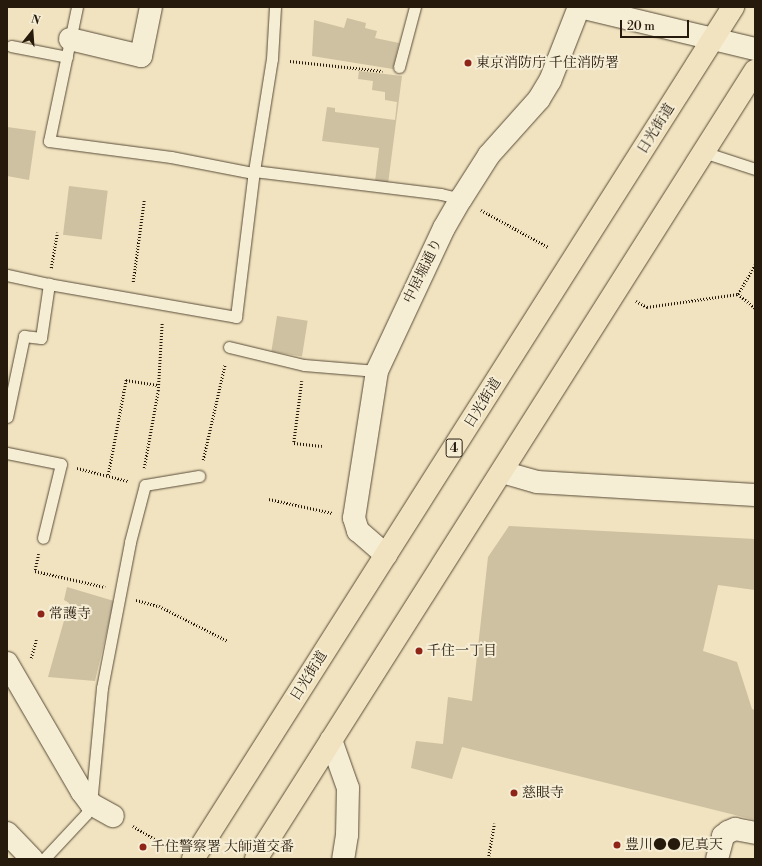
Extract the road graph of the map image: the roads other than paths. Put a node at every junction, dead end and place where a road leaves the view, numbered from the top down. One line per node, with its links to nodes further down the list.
1 (78, 7): 9 (lane)
2 (151, 7): 9 (street)
3 (275, 7): 15 (lane)
4 (415, 7): 11 (lane)
5 (579, 7): 7 (street); 16 (street, 中居堀通り)
6 (733, 7): 7 (highway, 日光街道 / 4)
7 (714, 38): 10 (street); 27 (highway, 日光街道 / 4)
8 (11, 46): 9 (lane)
9 (68, 48): 15 (lane)
10 (755, 49)
11 (399, 67)
12 (755, 71): 13 (highway)
13 (703, 152): 14 (lane); 23 (highway)
14 (755, 169)
15 (254, 172): 16 (lane); 18 (lane)
16 (461, 199): 20 (street, 中居堀通り)
17 (7, 275): 18 (lane)
18 (49, 284): 21 (lane)
19 (229, 347): 20 (lane)
20 (377, 371): 27 (street, 中居堀通り)
21 (7, 417)
22 (7, 452): 26 (lane)
23 (502, 472): 25 (street); 29 (highway)
24 (199, 476): 30 (lane)
25 (755, 494)
26 (43, 538)
27 (386, 555): 34 (highway, 日光街道 / 4)
28 (7, 664): 30 (street)
29 (331, 740): 37 (highway); 38 (street)
30 (91, 804): 31 (street); 36 (lane)
31 (113, 816)
32 (755, 833): 39 (street)
33 (8, 838): 35 (street)
34 (185, 856)
35 (32, 859)
36 (44, 859)
37 (256, 859)
38 (343, 859)
39 (717, 859)

